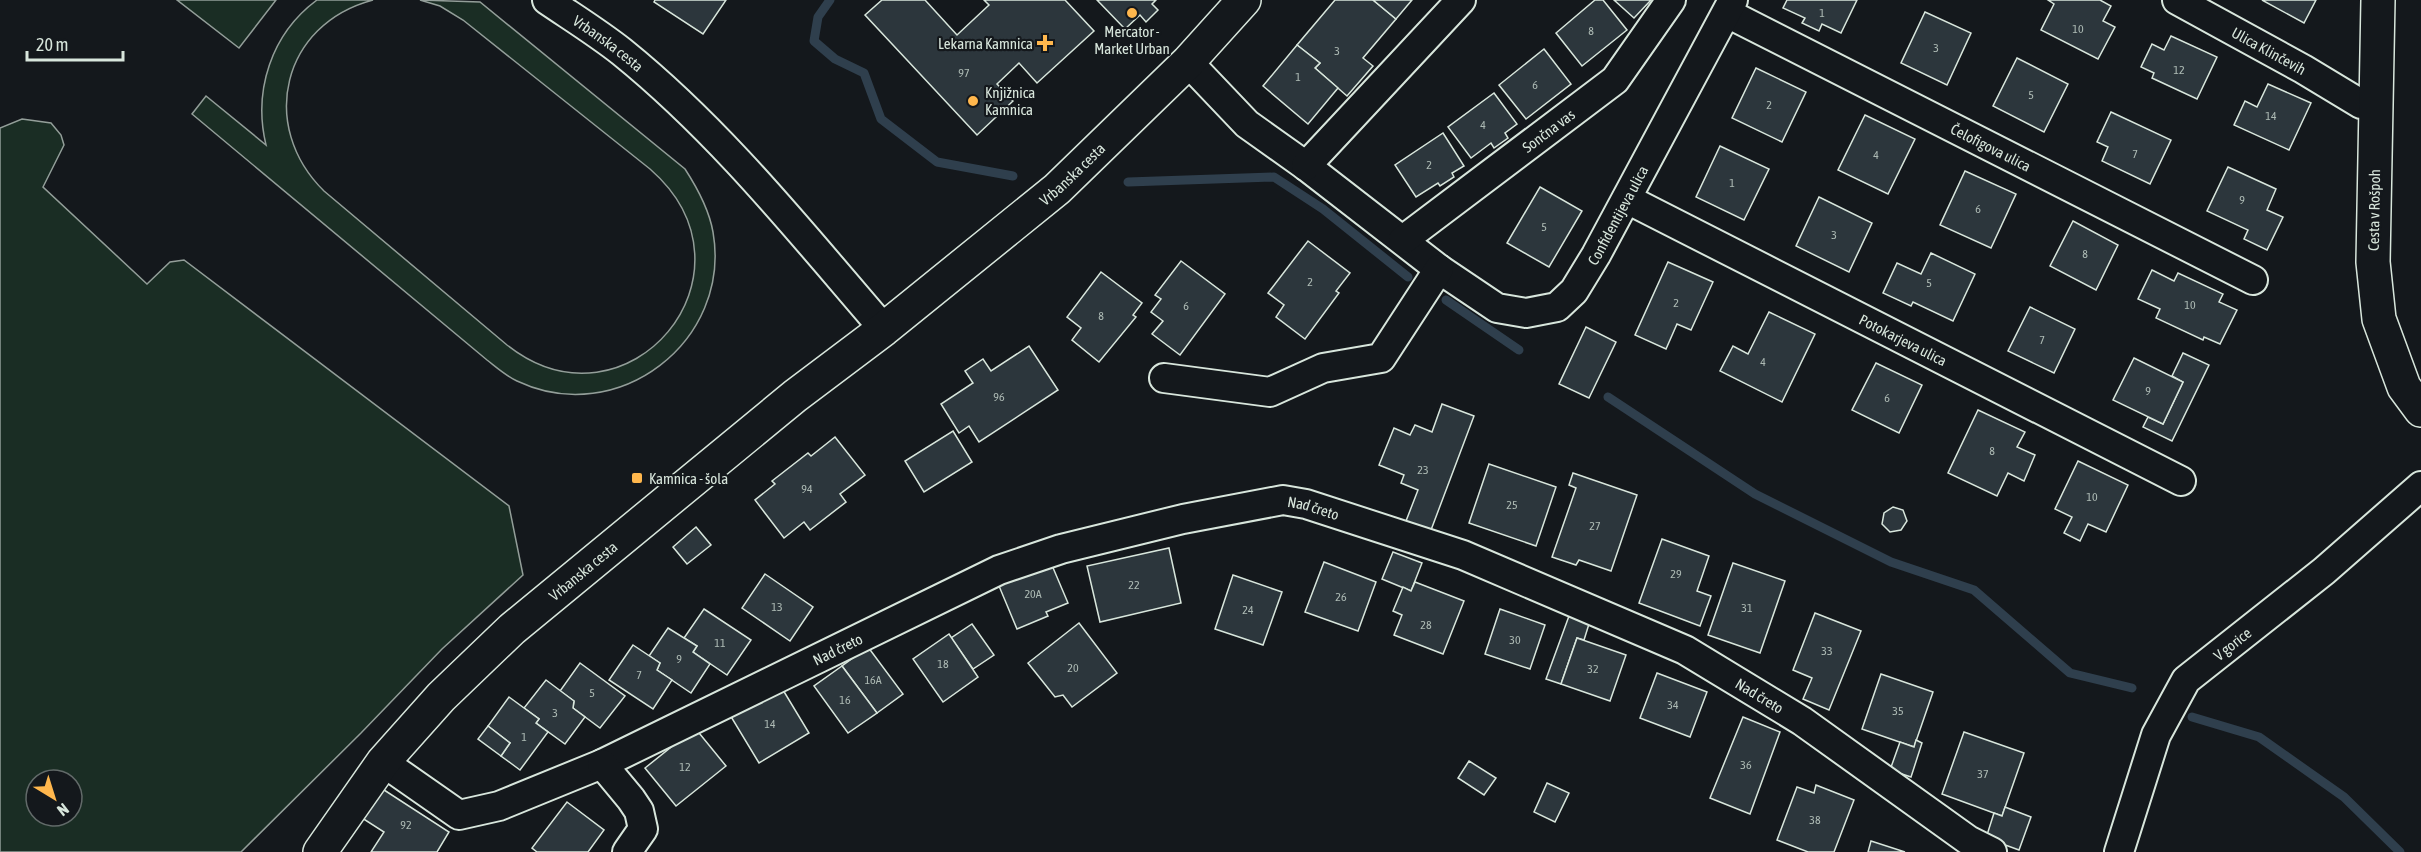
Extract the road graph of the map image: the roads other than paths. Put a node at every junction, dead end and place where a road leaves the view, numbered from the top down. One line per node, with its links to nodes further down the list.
1 (547, 0): 15 (street, Vrbanska cesta)
2 (1244, 0): 8 (street, Vrbanska cesta)
3 (1461, 0): 10 (street)
4 (1671, 0): 12 (street, Sončna vas)
5 (2177, 0): 9 (street, Ulica Klinčevih)
6 (2378, 0): 17 (street, Cesta v Rošpoh)
7 (1730, 7): 11 (street, Confidentijeva ulica); 14 (street, Čelofigova ulica)
8 (1188, 62): 10 (street, Confidentijeva ulica); 15 (street, Vrbanska cesta)
9 (2361, 104)
10 (1306, 166): 12 (street, Confidentijeva ulica)
11 (1627, 199): 13 (street, Confidentijeva ulica); 18 (street, Potokarjeva ulica)
12 (1402, 240): 13 (street, Confidentijeva ulica)
13 (1439, 269): 16 (street)
14 (2253, 280)
15 (884, 329): 20 (street, Vrbanska cesta)
16 (1164, 378)
17 (2421, 410)
18 (2181, 480)
19 (2421, 486): 25 (street, V gorice)
20 (383, 762): 21 (street, Nad čreto); 22 (street, Vrbanska cesta)
21 (602, 764): 23 (street); 24 (street, Nad čreto)
22 (320, 852)
23 (627, 852)
24 (1992, 852)
25 (2119, 852)

